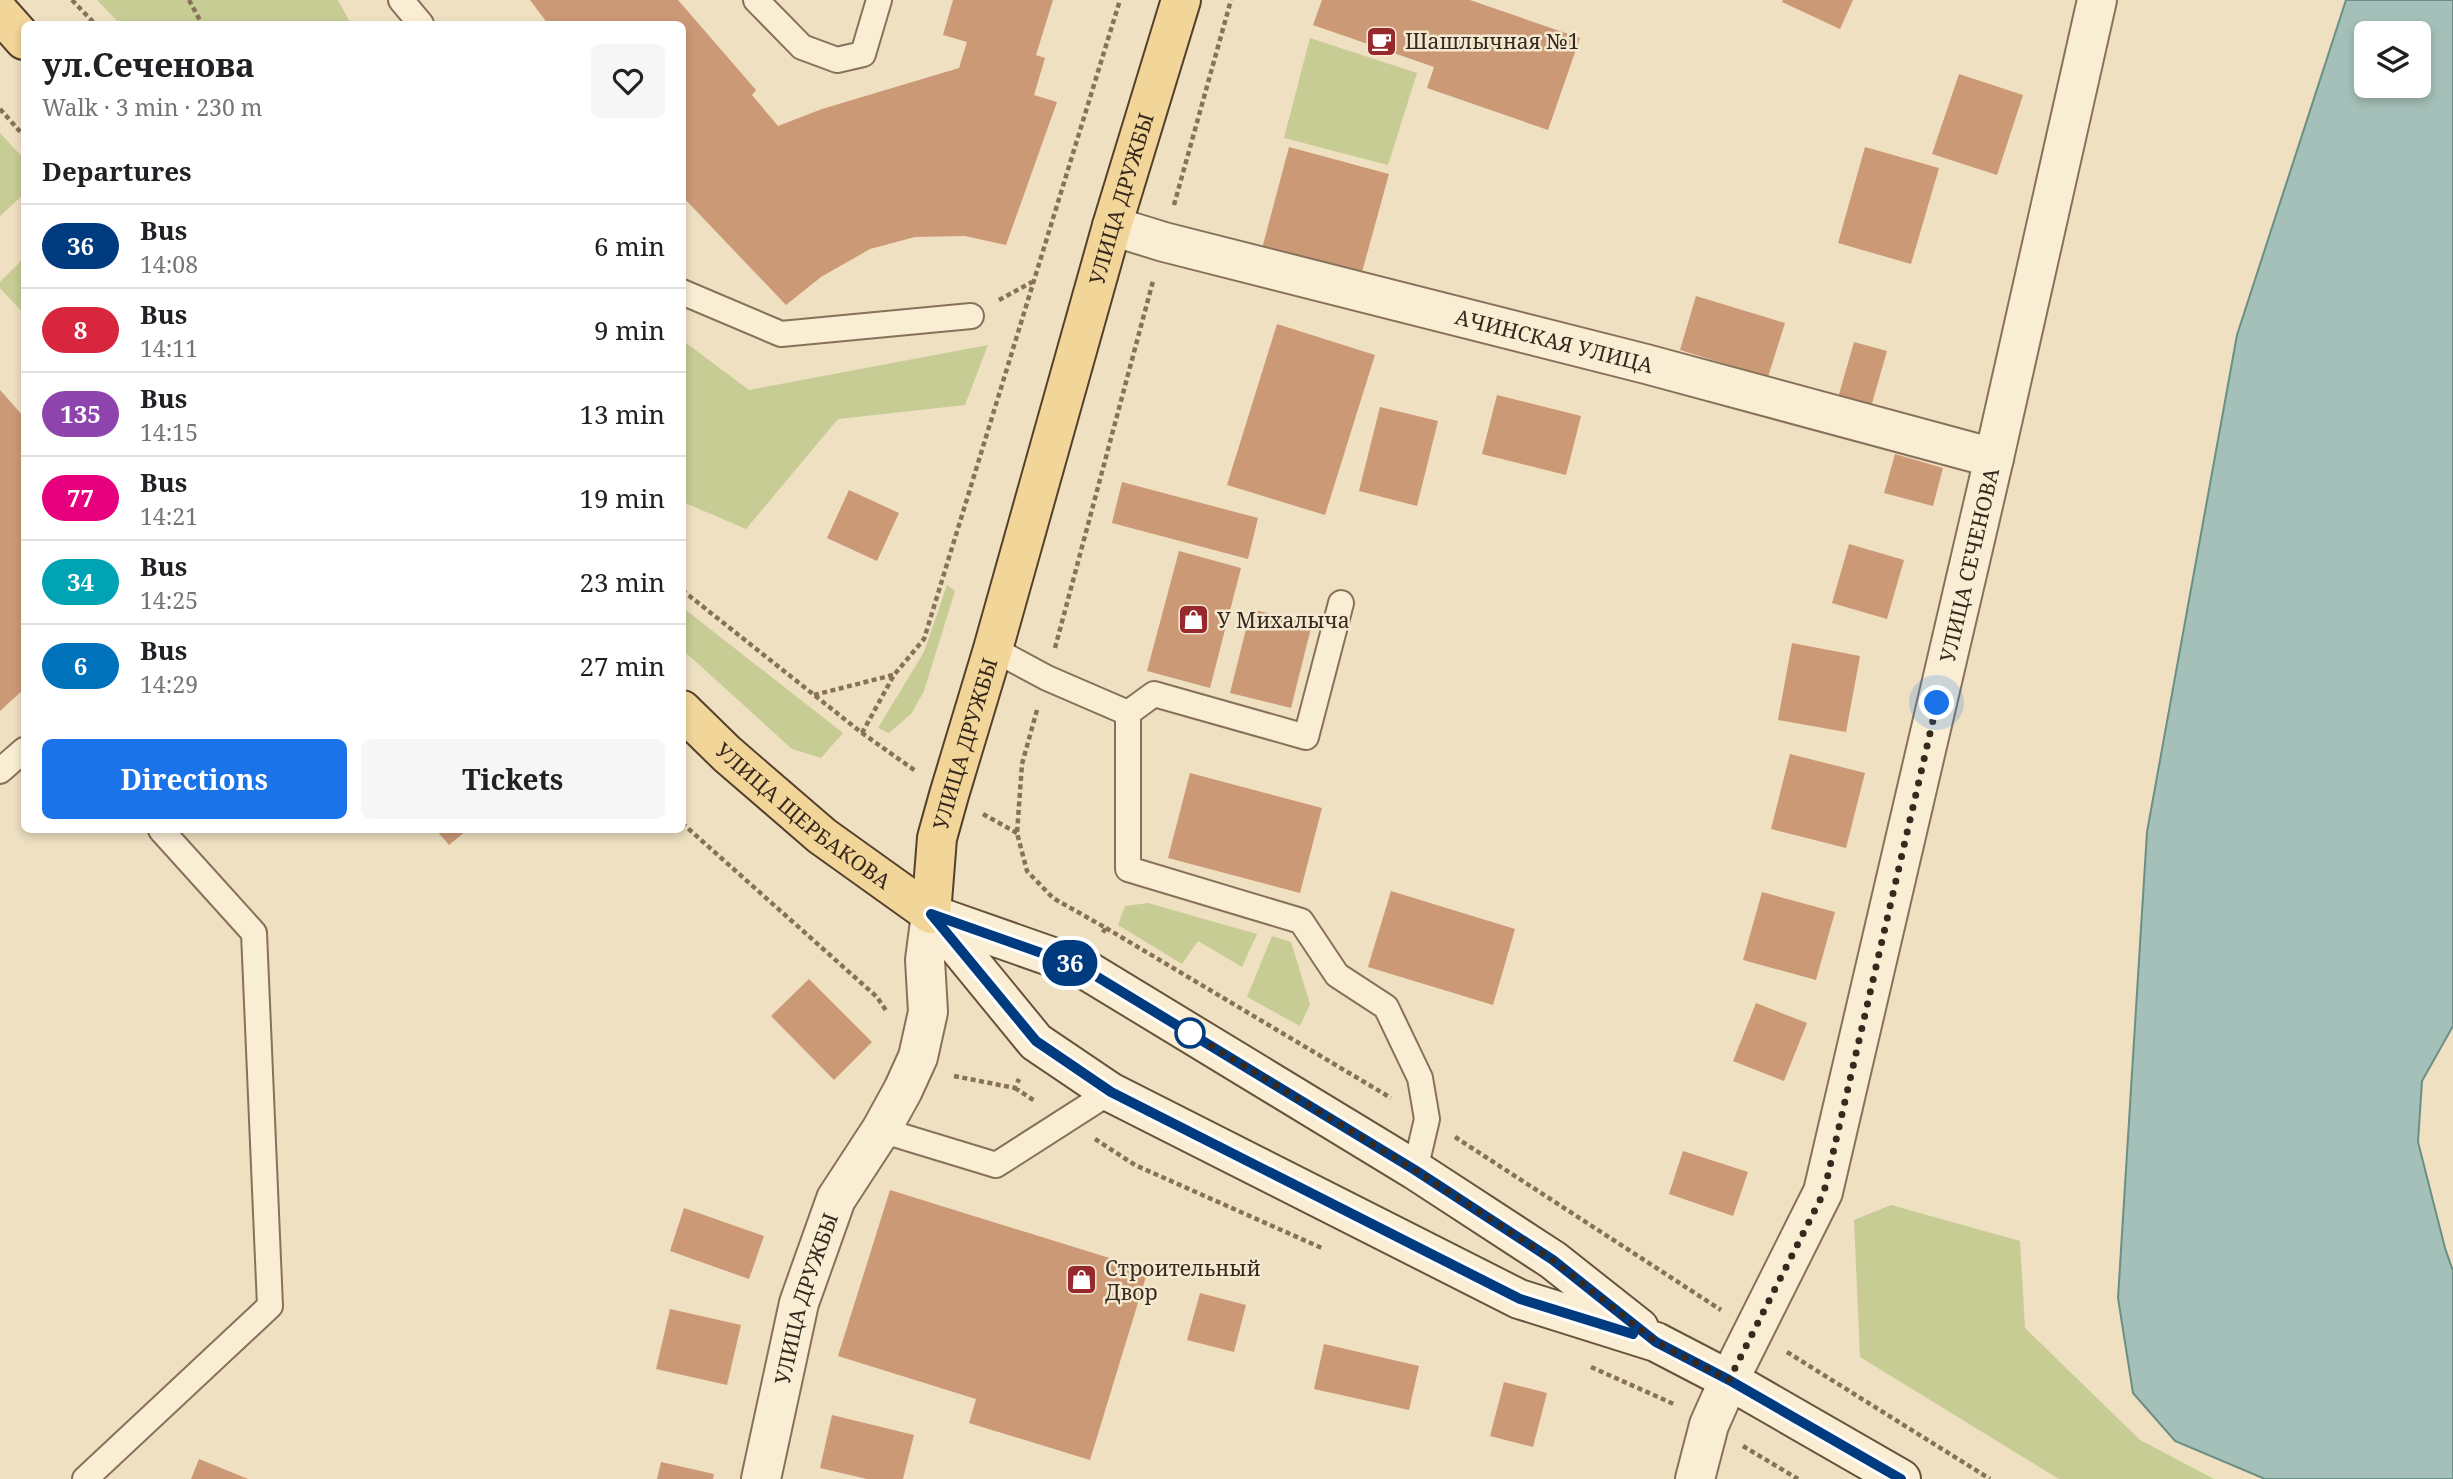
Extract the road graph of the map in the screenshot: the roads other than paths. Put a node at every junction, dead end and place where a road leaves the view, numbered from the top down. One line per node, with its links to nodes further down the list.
1 (401, 0): 7 (lane)
2 (756, 0): 3 (lane)
3 (879, 0)
4 (1181, 0): 9 (main road, УЛИЦА ДРУЖБЫ)
5 (2093, 2): 12 (street, УЛИЦА СЕЧЕНОВА)
6 (0, 13): 8 (main road)
7 (418, 21)
8 (21, 37)
9 (1112, 226): 12 (street, АЧИНСКАЯ УЛИЦА); 14 (main road, УЛИЦА ДРУЖБЫ)
10 (686, 294): 11 (lane)
11 (971, 316)
12 (1994, 458): 25 (street, УЛИЦА СЕЧЕНОВА)
13 (1340, 603): 15 (lane)
14 (993, 649): 15 (lane); 20 (main road, УЛИЦА ДРУЖБЫ)
15 (1128, 713): 23 (lane)
16 (686, 714): 20 (main road, УЛИЦА ЩЕРБАКОВА)
17 (21, 753): 18 (lane)
18 (0, 771)
19 (164, 833): 26 (lane)
20 (931, 914): 21 (street, УЛИЦА ЩЕРБАКОВА); 22 (street, УЛИЦА ДРУЖБЫ); 23 (street, УЛИЦА ЩЕРБАКОВА)
21 (1111, 1092): 22 (lane); 24 (street, УЛИЦА ЩЕРБАКОВА)
22 (881, 1130): 27 (street, УЛИЦА ДРУЖБЫ)
23 (1415, 1170): 24 (street, УЛИЦА ЩЕРБАКОВА)
24 (1656, 1342): 25 (street, УЛИЦА ЩЕРБАКОВА)
25 (1729, 1380): 28 (street, УЛИЦА СЕЧЕНОВА); 29 (street, УЛИЦА ЩЕРБАКОВА)
26 (85, 1479)
27 (761, 1479)
28 (1695, 1479)
29 (1901, 1479)

